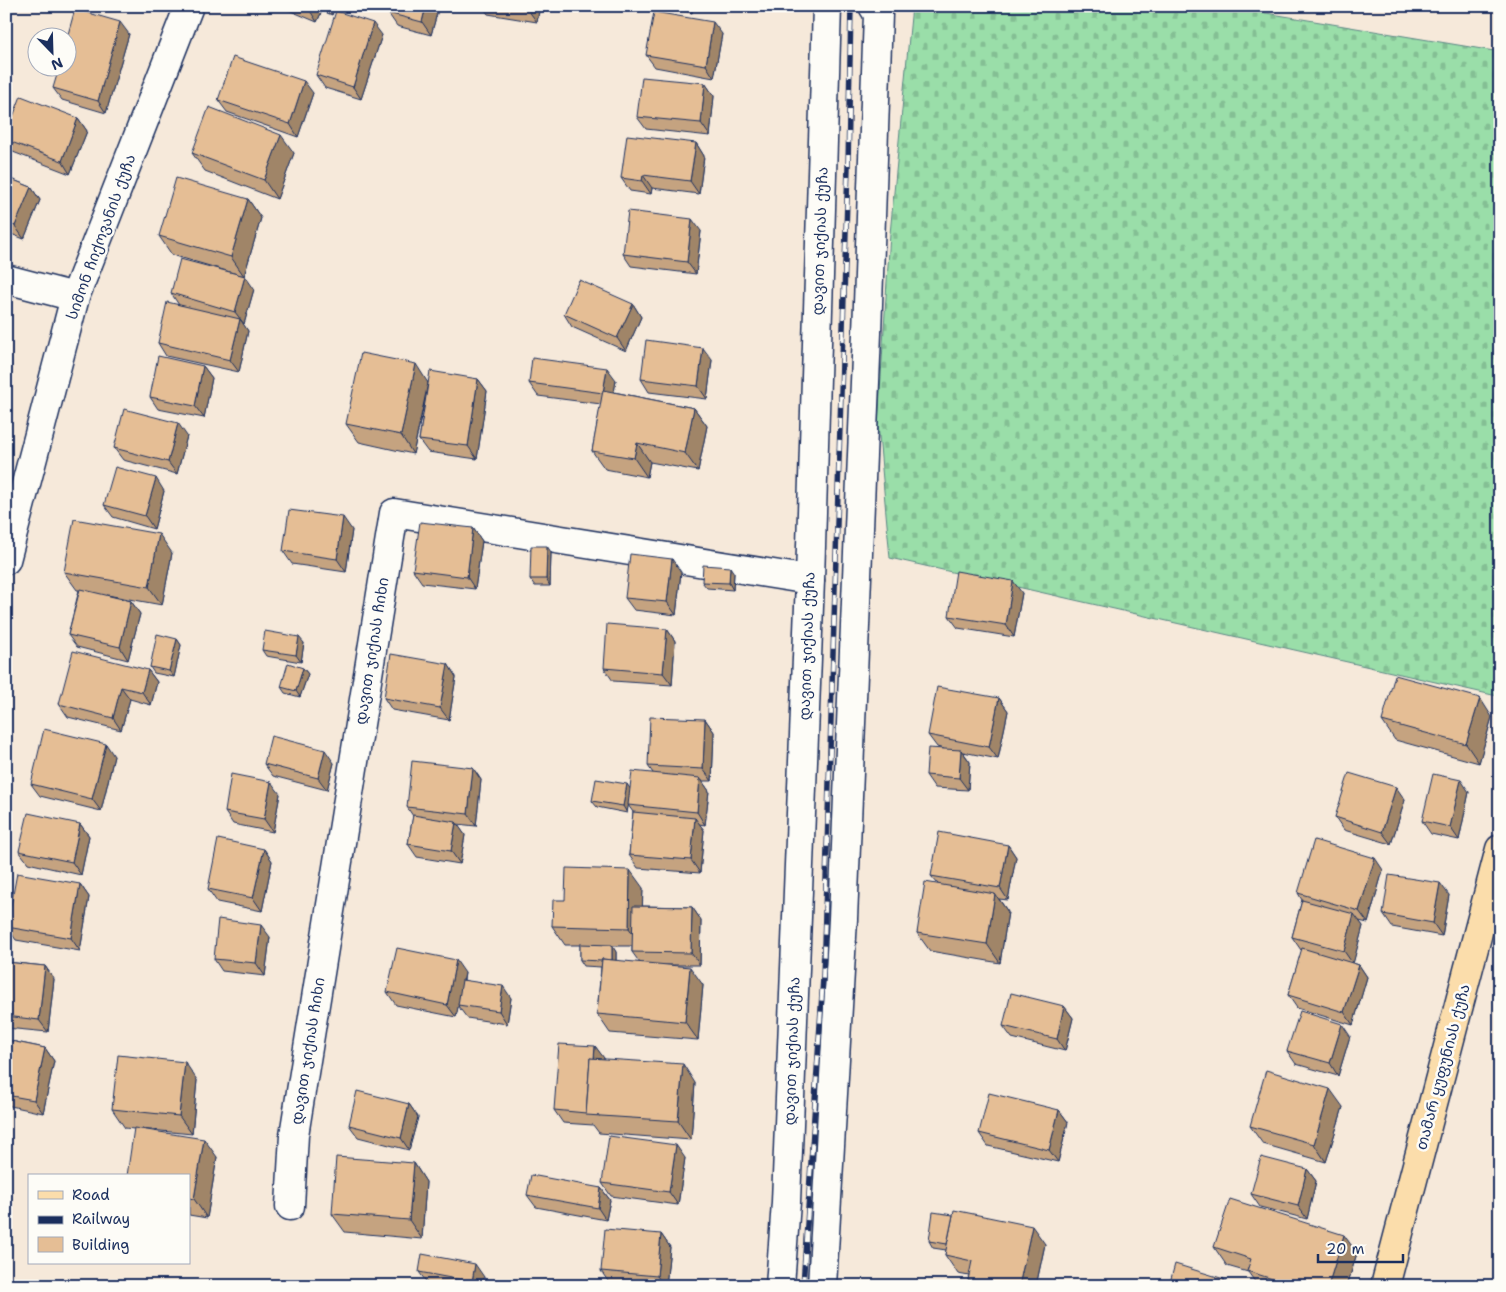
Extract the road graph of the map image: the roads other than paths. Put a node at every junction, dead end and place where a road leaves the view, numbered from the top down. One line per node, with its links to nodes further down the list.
1 (189, 6): 5 (street, სიმონ ჩიქოვანის ქუჩა)
2 (827, 6): 7 (street, დავით ჯიქიას ქუჩა)
3 (875, 10): 11 (street)
4 (6, 279): 5 (street)
5 (75, 297): 6 (street, სიმონ ჩიქოვანის ქუჩა)
6 (6, 560)
7 (810, 580): 9 (street, დავით ჯიქიას ჩიხი); 10 (street, დავით ჯიქიას ქუჩა)
8 (1500, 849): 12 (main road, თამარ ყუფუნიას ქუჩა)
9 (290, 1206)
10 (780, 1286)
11 (822, 1286)
12 (1385, 1286)

